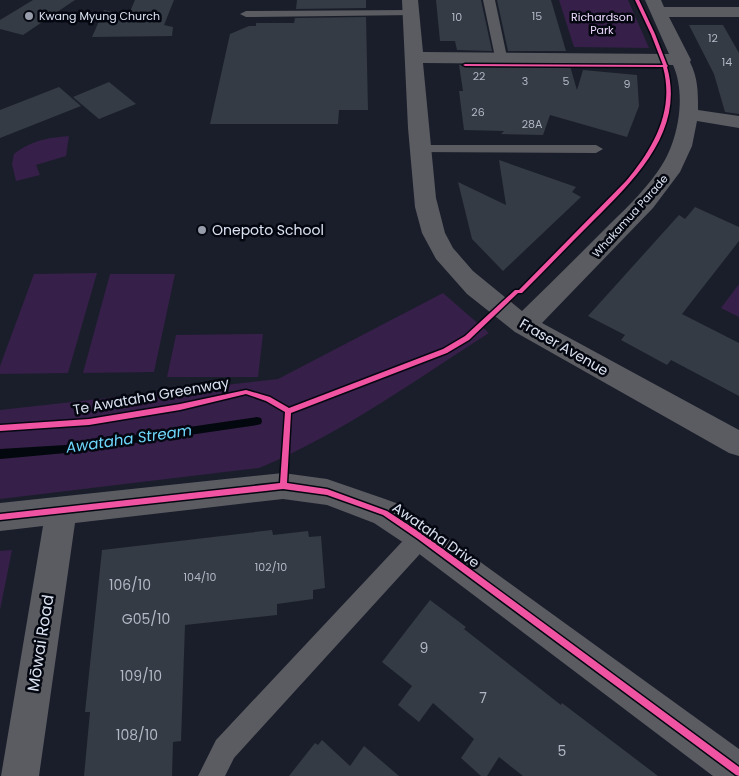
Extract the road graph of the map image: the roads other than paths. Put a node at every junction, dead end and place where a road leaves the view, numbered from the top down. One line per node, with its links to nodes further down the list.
1 (489, 0): 7 (lane)
2 (656, 6): 4 (street); 8 (street, Whakamua Parade)
3 (411, 7): 5 (lane); 6 (street, Fraser Avenue)
4 (739, 12)
5 (246, 14)
6 (414, 56): 7 (street); 11 (street, Fraser Avenue)
7 (501, 57): 8 (street)
8 (682, 60): 9 (street, Whakamua Parade)
9 (688, 114): 10 (street); 13 (street, Whakamua Parade)
10 (739, 122)
11 (419, 149): 12 (lane); 13 (street, Fraser Avenue)
12 (596, 149)
13 (524, 325): 14 (street, Fraser Avenue)
14 (739, 444)
15 (61, 510): 16 (street, Awataha Drive); 17 (street, Awataha Drive); 19 (street, Mōwai Road)
16 (0, 516)
17 (421, 537): 18 (street, Awataha Drive); 20 (lane)
18 (739, 772)
19 (20, 776)
20 (211, 776)

